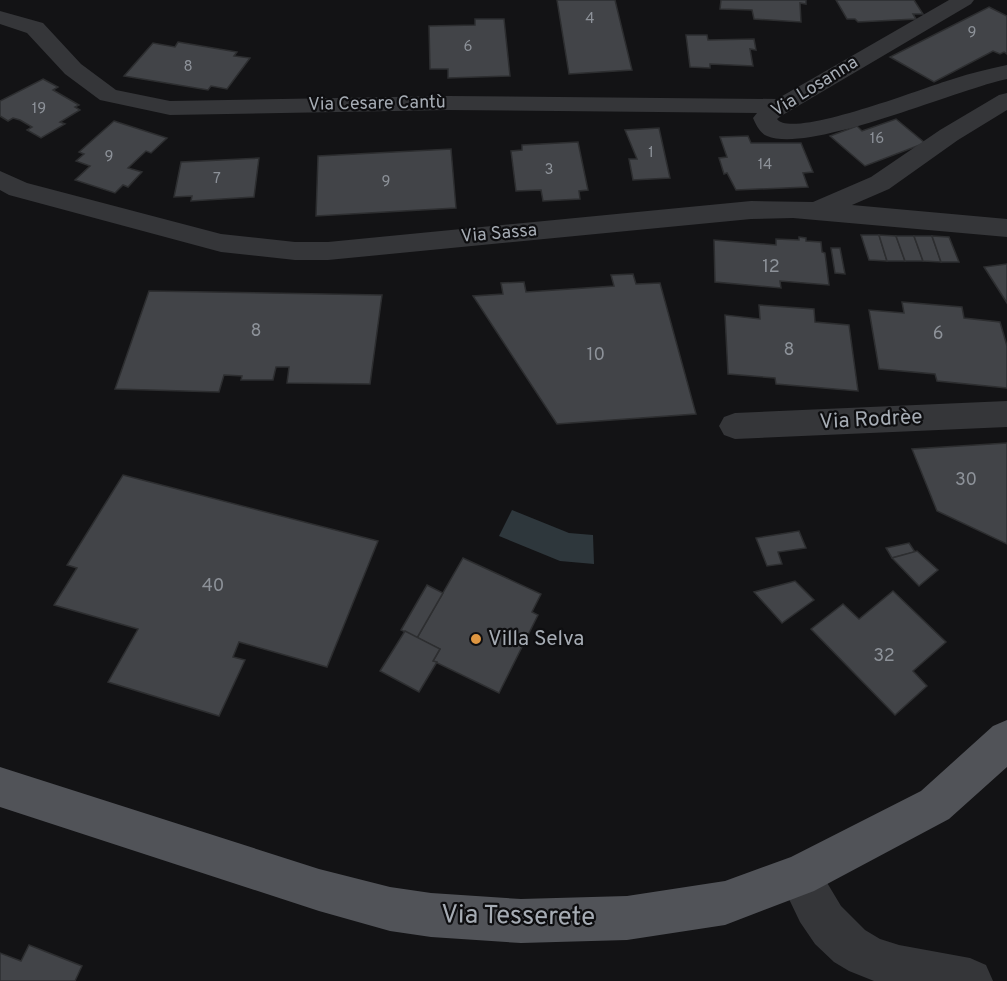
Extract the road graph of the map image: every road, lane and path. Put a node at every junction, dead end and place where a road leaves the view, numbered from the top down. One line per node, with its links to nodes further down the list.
1 (964, 0): 5 (street, Via Losanna)
2 (0, 17): 5 (street, Via Cesare Cantù)
3 (1007, 72): 5 (street, Via Losanna)
4 (1007, 100): 7 (street)
5 (784, 106)
6 (0, 179): 7 (street, Via Sassa)
7 (816, 211): 8 (street, Via Sassa)
8 (1007, 228)
9 (1007, 414): 10 (street, Via Rodrèe)
10 (735, 426)
11 (1007, 740): 13 (main road, Via Tesserete)
12 (0, 787): 13 (main road, Via Tesserete)
13 (799, 876): 14 (street)
14 (970, 981)

